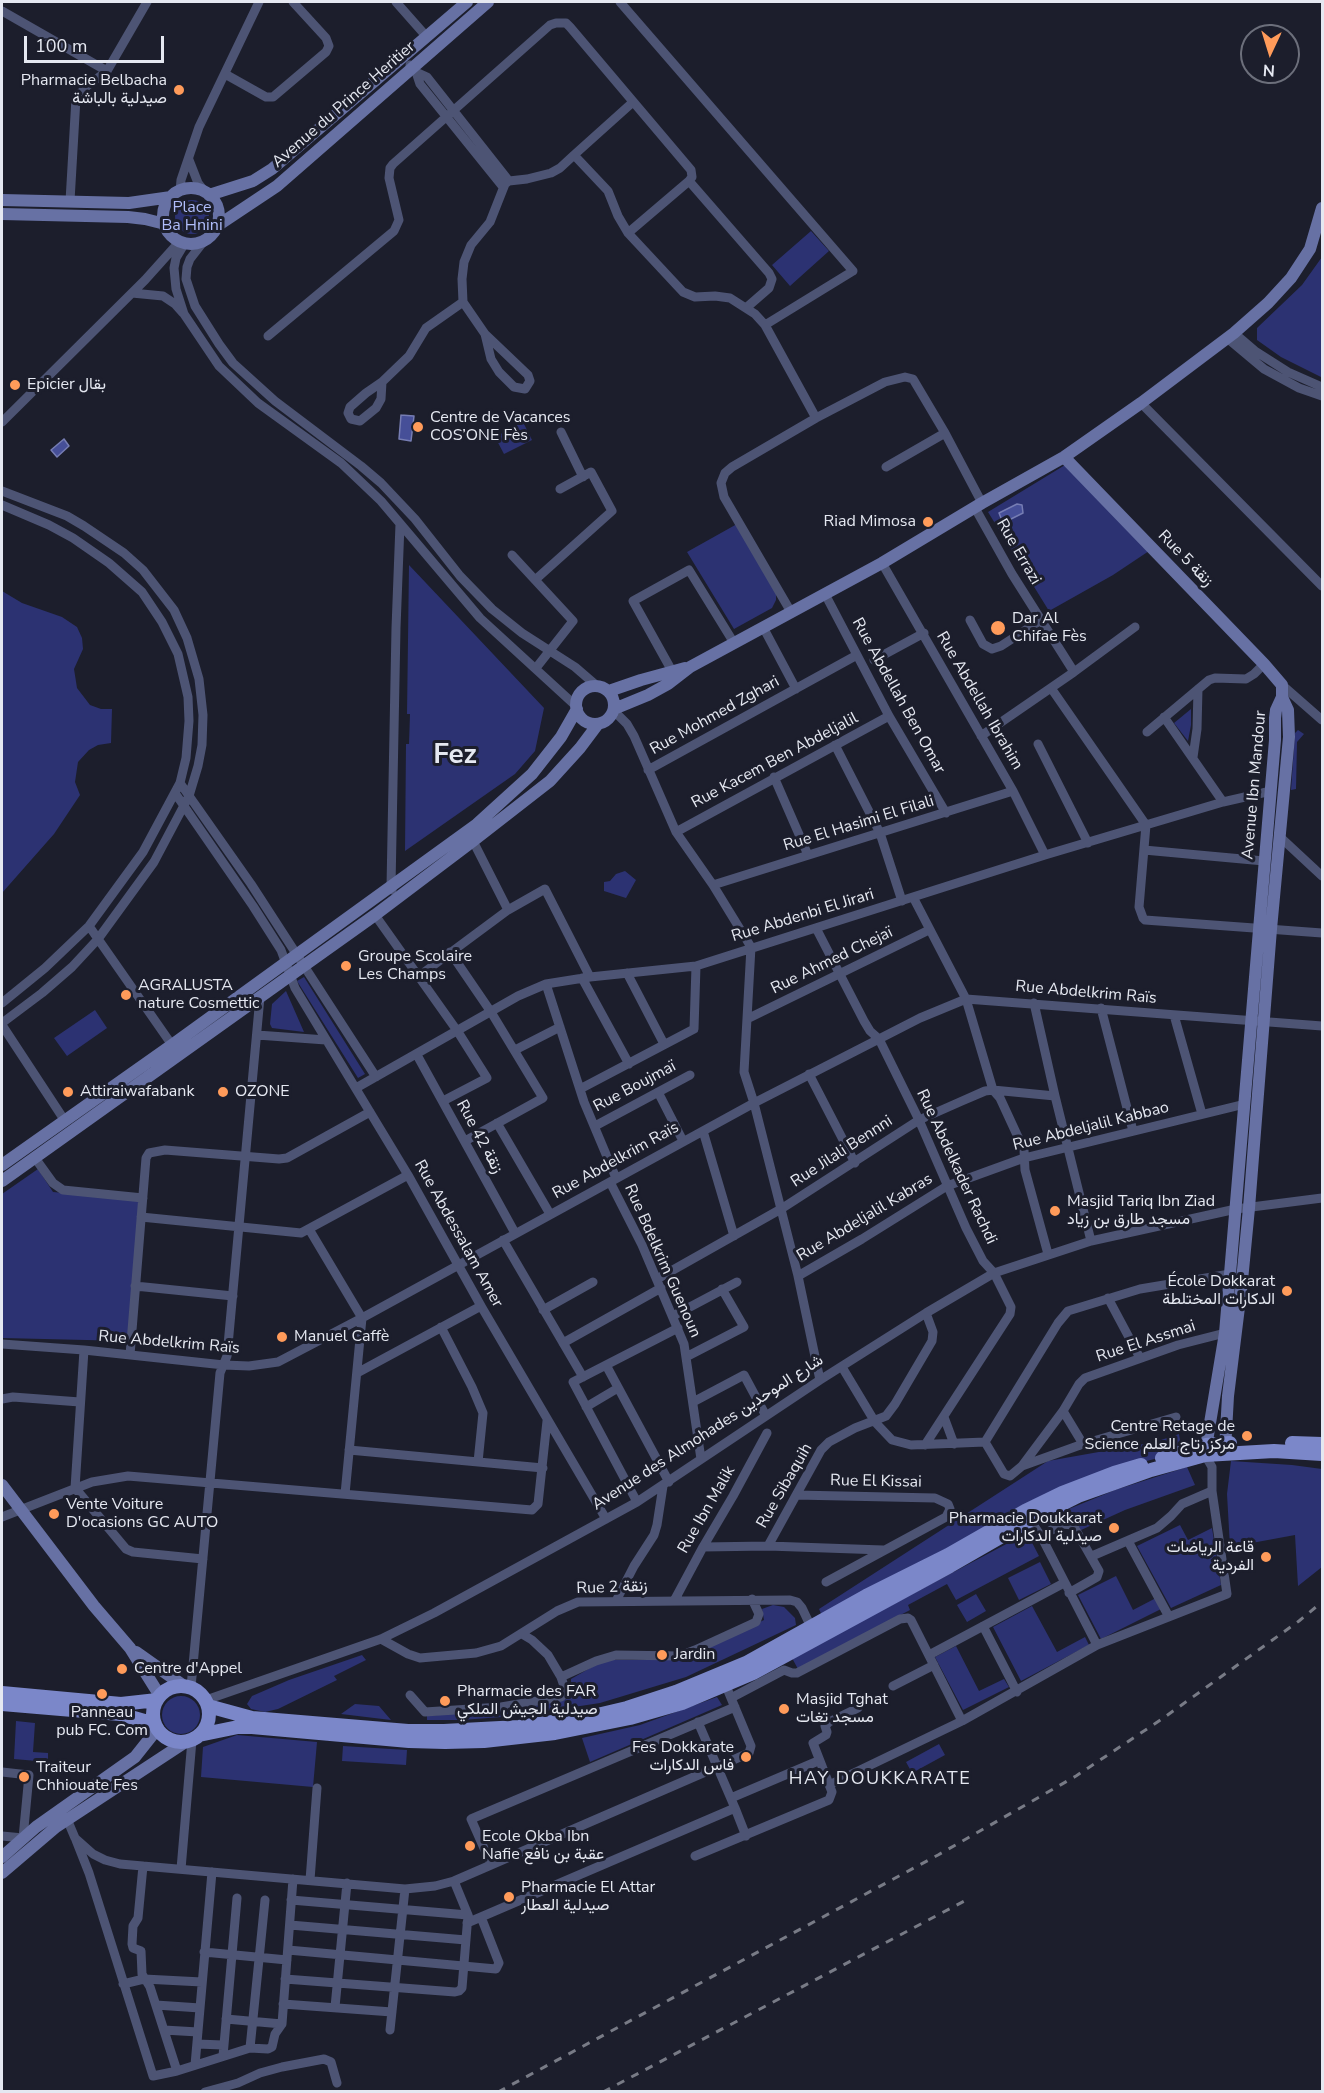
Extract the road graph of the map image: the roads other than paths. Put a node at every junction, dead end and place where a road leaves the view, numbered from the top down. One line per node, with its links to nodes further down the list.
1 (147, 2): 12 (street)
2 (259, 2): 13 (street)
3 (293, 2): 13 (street)
4 (396, 2): 9 (street)
5 (467, 2): 9 (street)
6 (488, 2): 11 (street, Avenue du Prince Heritier)
7 (620, 2): 35 (street)
8 (2, 11): 12 (street)
9 (426, 36): 10 (street)
10 (402, 58): 11 (street); 21 (street)
11 (414, 70): 15 (street); 27 (street, Avenue du Prince Heritier)
12 (106, 71): 23 (street)
13 (225, 74): 17 (street)
14 (633, 102): 15 (street); 16 (street); 18 (street)
15 (450, 113): 19 (street); 37 (street)
16 (574, 155): 19 (street); 28 (street)
17 (189, 160): 20 (street); 21 (street)
18 (689, 181): 28 (street); 33 (street)
19 (506, 184): 32 (street)
20 (176, 194): 21 (street); 23 (street); 26 (street)
21 (207, 194): 27 (street)
22 (2, 200): 23 (street)
23 (70, 201)
24 (1323, 208): 38 (street)
25 (2, 215): 26 (street)
26 (165, 224): 30 (street)
27 (217, 226): 29 (street)
28 (628, 233): 33 (street)
29 (204, 241): 30 (street); 69 (street)
30 (182, 242): 31 (street); 34 (street)
31 (132, 293): 34 (street); 44 (street)
32 (463, 302): 36 (street); 39 (street)
33 (746, 308): 35 (street)
34 (184, 314): 55 (street)
35 (765, 325): 43 (street)
36 (485, 334): 36 (street)
37 (268, 336)
38 (1231, 336): 40 (street); 41 (street); 42 (street)
39 (382, 382)
40 (1323, 387)
41 (1323, 396)
42 (1141, 403): 47 (street); 60 (street)
43 (816, 418): 46 (street, Rue Errazi); 62 (street)
44 (2, 422)
45 (561, 432): 49 (street)
46 (945, 433): 48 (street); 53 (street, Rue Errazi)
47 (1064, 458): 53 (street); 72 (street, Rue 5 زنقة)
48 (886, 467)
49 (583, 477): 50 (street); 59 (street)
50 (560, 489)
51 (2, 491): 54 (street)
52 (2, 505): 56 (street)
53 (978, 505): 58 (street); 64 (street, Rue Errazi)
54 (67, 516): 56 (street); 100 (street)
55 (400, 524): 74 (street); 115 (street)
56 (58, 530): 96 (street)
57 (513, 555): 59 (street)
58 (882, 563): 61 (street); 67 (street, Rue Abdellah Ibrahim)
59 (535, 580): 69 (street)
60 (1323, 586)
61 (825, 594): 62 (street); 70 (street, Rue Abdellah Ben Omar)
62 (791, 612): 65 (street)
63 (970, 620): 64 (street)
64 (1041, 620): 76 (street, Rue Errazi)
65 (763, 627): 68 (street); 79 (street, Rue Mohmed Zghari)
66 (1135, 627): 76 (street)
67 (924, 633): 71 (street); 90 (street, Rue Abdellah Ibrahim)
68 (734, 643): 73 (street); 75 (street)
69 (550, 651): 74 (street); 77 (street)
70 (857, 655): 79 (street, Rue Mohmed Zghari); 85 (street, Rue Abdellah Ben Omar)
71 (874, 660)
72 (1264, 664): 80 (street); 82 (street, Rue 5 زنقة)
73 (690, 667): 75 (street); 84 (street)
74 (536, 668): 83 (street)
75 (672, 671): 81 (street)
76 (1074, 672): 78 (street)
77 (597, 686): 81 (street); 83 (street)
78 (1051, 688): 90 (street); 103 (street)
79 (796, 689): 94 (street, Rue Mohmed Zghari)
80 (1198, 689): 86 (street); 93 (street)
81 (609, 691): 84 (street)
82 (1282, 691): 87 (street, Rue 5 زنقة); 98 (street, Avenue Ibn Mandour); 106 (street, Avenue Ibn Mandour)
83 (576, 707): 88 (street); 115 (street)
84 (614, 710): 88 (street); 94 (street)
85 (889, 716): 92 (street, Rue Kacem Ben Abdeljalil); 102 (street, Rue Abdellah Ben Omar)
86 (1164, 717): 89 (street); 93 (street)
87 (1323, 720)
88 (598, 724): 107 (street)
89 (1147, 732)
90 (981, 736): 97 (street, Rue Abdellah Ibrahim)
91 (1038, 744): 108 (street)
92 (835, 745): 95 (street, Rue Kacem Ben Abdeljalil); 105 (street)
93 (1193, 757): 101 (street)
94 (648, 770): 104 (street)
95 (774, 777): 104 (street, Rue Kacem Ben Abdeljalil); 110 (street)
96 (180, 783): 99 (street); 100 (street)
97 (1013, 791): 102 (street, Rue El Hasimi El Filali); 111 (street, Rue Abdellah Ibrahim)
98 (1271, 791): 101 (street, Rue Abdenbi El Jirari); 112 (street, Avenue Ibn Mandour)
99 (175, 793): 100 (street); 121 (street)
100 (187, 801): 126 (street); 129 (street)
101 (1223, 802): 103 (street, Rue Abdenbi El Jirari)
102 (946, 813): 105 (street, Rue El Hasimi El Filali)
103 (1146, 825): 108 (street, Rue Abdenbi El Jirari); 109 (street)
104 (676, 832): 114 (street)
105 (880, 833): 110 (street, Rue El Hasimi El Filali); 118 (street)
106 (1279, 836): 113 (street); 123 (street, Avenue Ibn Mandour)
107 (472, 841): 117 (street); 119 (street)
108 (1088, 843): 111 (street, Rue Abdenbi El Jirari)
109 (1144, 850): 112 (street); 123 (street)
110 (808, 855): 114 (street, Rue El Hasimi El Filali)
111 (1045, 855): 116 (street, Rue Abdenbi El Jirari)
112 (1264, 861): 123 (street, Avenue Ibn Mandour)
113 (1323, 876)
114 (713, 885): 127 (street)
115 (391, 887): 117 (street); 129 (street)
116 (913, 897): 118 (street, Rue Abdenbi El Jirari); 124 (street)
117 (397, 898): 120 (street)
118 (902, 901): 122 (street, Rue Abdenbi El Jirari)
119 (508, 910): 128 (street); 136 (street)
120 (375, 915): 130 (street); 135 (street)
121 (89, 927): 126 (street); 140 (street)
122 (816, 928): 127 (street, Rue Abdenbi El Jirari); 133 (street, Rue Abdelkader Rachdi)
123 (1264, 929): 125 (street); 146 (street, Avenue Ibn Mandour)
124 (929, 930): 133 (street, Rue Ahmed Chejaï); 139 (street)
125 (1323, 933)
126 (98, 939): 147 (street); 155 (street)
127 (751, 947): 131 (street, Rue Abdenbi El Jirari); 145 (street)
128 (450, 952): 135 (street); 143 (street)
129 (291, 959): 130 (street); 134 (street, Rue Abdessalam Amer); 155 (street)
130 (303, 966): 134 (street); 161 (street)
131 (696, 966): 132 (street, Rue Abdenbi El Jirari); 154 (street)
132 (627, 973): 136 (street, Rue Abdenbi El Jirari); 154 (street)
133 (840, 973): 145 (street, Rue Ahmed Chejaï); 152 (street, Rue Abdelkader Rachdi)
134 (290, 976): 138 (street); 153 (street, Rue Abdessalam Amer)
135 (419, 976): 150 (street)
136 (586, 978): 137 (street, Rue Abdenbi El Jirari); 158 (street)
137 (546, 984): 143 (street, Rue Abdenbi El Jirari); 149 (street, Rue Bdelkrim Guenoun)
138 (260, 997): 151 (street); 182 (street)
139 (966, 999): 141 (street, Rue Abdelkrim Raïs); 152 (street, Rue Abdelkrim Raïs); 164 (street)
140 (2, 1003)
141 (1034, 1003): 142 (street, Rue Abdelkrim Raïs); 166 (street)
142 (1101, 1008): 144 (street, Rue Abdelkrim Raïs); 177 (street)
143 (491, 1012): 150 (street, Rue Abdenbi El Jirari); 156 (street)
144 (1174, 1015): 146 (street, Rue Abdelkrim Raïs); 171 (street)
145 (747, 1019): 168 (street)
146 (1257, 1021): 148 (street, Rue Abdelkrim Raïs); 169 (street, Avenue Ibn Mandour); 192 (street, Avenue Ibn Mandour)
147 (2, 1024): 173 (street)
148 (1323, 1026)
149 (560, 1027): 156 (street); 163 (street, Rue Bdelkrim Guenoun)
150 (458, 1032): 157 (street, Rue Abdenbi El Jirari); 167 (street)
151 (257, 1035): 153 (street); 181 (street)
152 (879, 1039): 159 (street, Rue Abdelkrim Raïs); 172 (street, Rue Abdelkader Rachdi)
153 (326, 1040): 162 (street, Rue Abdessalam Amer)
154 (664, 1044): 158 (street)
155 (172, 1045): 173 (street)
156 (514, 1050): 174 (street)
157 (417, 1055): 161 (street, Rue Abdenbi El Jirari); 167 (street, Rue 42 زنقة)
158 (629, 1064): 163 (street)
159 (808, 1074): 168 (street, Rue Abdelkrim Raïs); 184 (street)
160 (690, 1075): 165 (street, Rue Boujmaï)
161 (376, 1077): 162 (street, Rue Abdenbi El Jirari)
162 (356, 1088): 170 (street, Rue Abdessalam Amer)
163 (580, 1089): 175 (street, Rue Bdelkrim Guenoun)
164 (993, 1090): 166 (street, Rue Jilali Bennni); 172 (street, Rue Jilali Bennni); 183 (street)
165 (657, 1092): 175 (street, Rue Boujmaï); 179 (street)
166 (1054, 1096): 180 (street)
167 (443, 1101): 178 (street, Rue 42 زنقة)
168 (754, 1102): 176 (street, Rue Abdelkrim Raïs); 193 (street)
169 (1245, 1104): 171 (street, Rue Abdeljalil Kabbao); 192 (street, Avenue Ibn Mandour)
170 (370, 1112): 181 (street); 186 (street, Rue Abdessalam Amer)
171 (1202, 1114): 177 (street, Rue Abdeljalil Kabbao)
172 (920, 1120): 184 (street, Rue Jilali Bennni); 189 (street, Rue Abdelkader Rachdi)
173 (65, 1121): 185 (street)
174 (497, 1123): 178 (street); 194 (street)
175 (595, 1126): 187 (street, Rue Bdelkrim Guenoun)
176 (703, 1131): 179 (street, Rue Abdelkrim Raïs); 199 (street)
177 (1133, 1131): 180 (street, Rue Abdeljalil Kabbao)
178 (465, 1141): 198 (street, Rue 42 زنقة)
179 (683, 1142): 187 (street, Rue Abdelkrim Raïs)
180 (1068, 1148): 183 (street, Rue Abdeljalil Kabbao); 201 (street)
181 (246, 1157): 190 (street); 196 (street)
182 (35, 1158): 188 (street); 190 (street)
183 (1024, 1158): 189 (street, Rue Abdeljalil Kabbao); 202 (street)
184 (855, 1163): 193 (street, Rue Jilali Bennni)
185 (2, 1165)
186 (408, 1175): 197 (street); 203 (street, Rue Abdessalam Amer)
187 (613, 1180): 194 (street, Rue Abdelkrim Raïs); 209 (street, Rue Bdelkrim Guenoun)
188 (2, 1181)
189 (946, 1186): 204 (street, Rue Abdelkader Rachdi); 206 (street, Rue Abdeljalil Kabras)
190 (143, 1197): 195 (street)
191 (1323, 1198): 192 (street, Avenue des Almohades شارع الموحدين)
192 (1243, 1208): 201 (street, Avenue des Almohades شارع الموحدين); 205 (street, Avenue Ibn Mandour); 251 (street, Avenue Ibn Mandour)
193 (781, 1209): 199 (street, Rue Jilali Bennni); 206 (street)
194 (550, 1214): 198 (street, Rue Abdelkrim Raïs)
195 (141, 1217): 196 (street); 210 (street)
196 (239, 1226): 197 (street); 212 (street)
197 (309, 1229): 218 (street)
198 (515, 1233): 200 (street, Rue Abdelkrim Raïs)
199 (734, 1236): 209 (street, Rue Jilali Bennni)
200 (503, 1240): 203 (street, Rue Abdelkrim Raïs); 215 (street)
201 (1091, 1241): 202 (street, Avenue des Almohades شارع الموحدين)
202 (1048, 1254): 204 (street, Avenue des Almohades شارع الموحدين)
203 (459, 1264): 214 (street, Rue Abdessalam Amer); 218 (street, Rue Abdelkrim Raïs)
204 (994, 1273): 216 (street, Avenue des Almohades شارع الموحدين); 241 (street, Rue Abdelkader Rachdi)
205 (1230, 1274): 213 (street); 221 (street, Avenue Ibn Mandour)
206 (798, 1276): 233 (street)
207 (593, 1282): 215 (street)
208 (737, 1282): 211 (street)
209 (659, 1283): 217 (street, Rue Bdelkrim Guenoun); 222 (street, Rue Jilali Bennni)
210 (135, 1286): 212 (street); 225 (street)
211 (722, 1290): 217 (street); 226 (street)
212 (233, 1296): 228 (street)
213 (1108, 1298): 227 (street); 246 (street)
214 (481, 1306): 219 (street); 243 (street, Rue Abdessalam Amer)
215 (543, 1310): 222 (street)
216 (926, 1313): 230 (street, Avenue des Almohades شارع الموحدين); 244 (street, Rue Sibaquih)
217 (673, 1316): 220 (street, Rue Bdelkrim Guenoun)
218 (362, 1318): 228 (street, Rue Abdelkrim Raïs); 231 (street)
219 (441, 1328): 231 (street); 256 (street)
220 (678, 1328): 226 (street, Rue Bdelkrim Guenoun); 229 (street)
221 (1225, 1333): 227 (street, Rue El Assmai); 254 (street, Avenue Ibn Mandour)
222 (562, 1343): 232 (street)
223 (2, 1344): 224 (street, Rue Abdelkrim Raïs)
224 (84, 1350): 225 (street, Rue Abdelkrim Raïs); 236 (street)
225 (130, 1355): 228 (street, Rue Abdelkrim Raïs)
226 (686, 1357): 237 (street, Rue Bdelkrim Guenoun)
227 (1140, 1358): 239 (street, Rue El Assmai)
228 (224, 1365): 259 (street)
229 (606, 1365): 232 (street); 234 (street)
230 (842, 1367): 233 (street, Avenue des Almohades شارع الموحدين); 244 (street)
231 (357, 1373): 252 (street)
232 (583, 1377): 238 (street)
233 (820, 1380): 240 (street, Avenue des Almohades شارع الموحدين)
234 (618, 1388): 238 (street); 260 (street)
235 (2, 1399): 236 (street)
236 (80, 1402): 262 (street)
237 (693, 1402): 240 (street); 255 (street, Rue Bdelkrim Guenoun)
238 (586, 1407): 266 (street)
239 (1063, 1411): 248 (street); 258 (street, Rue El Assmai)
240 (766, 1416): 255 (street, Avenue des Almohades شارع الموحدين)
241 (944, 1417): 247 (street); 250 (street, Rue Abdelkader Rachdi)
242 (1176, 1417): 248 (street)
243 (547, 1421): 257 (street); 269 (street, Rue Abdessalam Amer)
244 (875, 1422): 250 (street); 265 (street, Rue Sibaquih)
245 (766, 1433): 274 (street, Rue Ibn Malik)
246 (985, 1442): 247 (street); 258 (street)
247 (954, 1444): 250 (street)
248 (1083, 1444): 258 (street)
249 (1323, 1444): 251 (main road)
250 (926, 1445)
251 (1226, 1448): 253 (main road); 254 (main road); 254 (street)
252 (349, 1450): 256 (street); 264 (street)
253 (1323, 1454)
254 (1208, 1456): 263 (street); 270 (main road); 286 (main road)
255 (702, 1459): 260 (street, Avenue des Almohades شارع الموحدين)
256 (478, 1462): 257 (street)
257 (543, 1468): 264 (street)
258 (1019, 1469)
259 (211, 1482): 262 (street); 264 (street); 277 (street)
260 (666, 1484): 266 (street, Avenue des Almohades شارع الموحدين); 282 (street)
261 (2, 1485): 267 (street)
262 (75, 1488): 267 (street); 277 (street)
263 (1212, 1491): 272 (street); 284 (street)
264 (345, 1494)
265 (796, 1495): 273 (street, Rue Sibaquih); 275 (street, Rue El Kissai)
266 (637, 1502): 269 (street, Avenue des Almohades شارع الموحدين)
267 (20, 1509): 268 (street); 290 (street)
268 (2, 1517)
269 (606, 1520): 288 (street, Avenue des Almohades شارع الموحدين)
270 (1030, 1520): 271 (street); 299 (main road)
271 (1041, 1536): 276 (street); 279 (street)
272 (1128, 1541): 276 (street); 284 (street)
273 (768, 1546): 274 (street); 275 (street)
274 (703, 1547): 283 (street, Rue Ibn Malik)
275 (883, 1550): 278 (street)
276 (1092, 1556): 280 (street)
277 (203, 1559): 295 (street)
278 (826, 1582)
279 (1064, 1583): 280 (street); 285 (street)
280 (1069, 1593): 289 (street)
281 (752, 1599): 283 (street, Rue 2 زنقة); 286 (street, Rue 2 زنقة); 293 (street)
282 (616, 1601): 283 (street, Rue 2 زنقة); 287 (street, Rue 2 زنقة)
283 (674, 1601)
284 (1168, 1616): 289 (street)
285 (983, 1626): 291 (street); 296 (street)
286 (811, 1627): 301 (main road)
287 (522, 1634): 288 (street, Rue 2 زنقة); 293 (street)
288 (381, 1639): 301 (street, Avenue des Almohades شارع الموحدين)
289 (1097, 1645): 296 (street)
290 (130, 1648): 295 (street); 300 (street)
291 (928, 1655): 292 (street); 299 (street)
292 (934, 1665): 294 (street); 304 (street)
293 (561, 1677): 298 (street)
294 (893, 1686)
295 (188, 1687): 300 (main road); 301 (main road)
296 (1017, 1692): 304 (street)
297 (2, 1693): 300 (main road)
298 (410, 1695)
299 (731, 1697): 305 (street); 307 (main road); 309 (street)
300 (158, 1698): 306 (main road)
301 (207, 1703): 307 (main road)
302 (2, 1704): 306 (main road)
303 (858, 1708): 308 (street)
304 (962, 1721): 311 (street)
305 (698, 1722): 309 (street); 322 (street)
306 (157, 1726): 307 (main road); 318 (street)
307 (193, 1739): 315 (street); 324 (street)
308 (818, 1761): 311 (street); 313 (street)
309 (718, 1766): 313 (street); 322 (street)
310 (2, 1772): 318 (street)
311 (829, 1785): 317 (street)
312 (317, 1788): 328 (street)
313 (731, 1798): 314 (street)
314 (735, 1808): 317 (street); 337 (street)
315 (67, 1819): 319 (street); 326 (street)
316 (2, 1836): 318 (street)
317 (746, 1836): 320 (street)
318 (23, 1838): 321 (street)
319 (75, 1838): 323 (street); 354 (street)
320 (695, 1856)
321 (2, 1857)
322 (491, 1864): 329 (street)
323 (142, 1866): 324 (street); 350 (street)
324 (181, 1869): 325 (street)
325 (212, 1872): 327 (street); 343 (street)
326 (2, 1873)
327 (293, 1879): 328 (street); 334 (street)
328 (310, 1880): 330 (street)
329 (454, 1881): 331 (street); 338 (street)
330 (347, 1883): 331 (street); 335 (street)
331 (405, 1889): 336 (street)
332 (237, 1898): 344 (street)
333 (265, 1900): 347 (street)
334 (291, 1900): 335 (street); 339 (street)
335 (345, 1904): 336 (street); 340 (street)
336 (404, 1909): 338 (street); 341 (street)
337 (481, 1917): 338 (street); 349 (street)
338 (469, 1920): 342 (street)
339 (290, 1925): 340 (street); 345 (street)
340 (342, 1929): 341 (street); 346 (street)
341 (401, 1934): 342 (street); 348 (street)
342 (466, 1940): 349 (street)
343 (204, 1952): 344 (street); 353 (street)
344 (233, 1955): 347 (street); 361 (street)
345 (287, 1955): 346 (street); 347 (street); 351 (street)
346 (339, 1955): 348 (street); 352 (street)
347 (259, 1958): 362 (street)
348 (398, 1960): 349 (street); 355 (street)
349 (464, 1966): 355 (street)
350 (144, 1978): 353 (street); 354 (street); 357 (street)
351 (285, 1979): 352 (street); 356 (street)
352 (337, 1981): 355 (street); 358 (street)
353 (202, 1982): 359 (street)
354 (123, 1984): 372 (street)
355 (395, 1986): 360 (street)
356 (283, 2004): 358 (street); 363 (street)
357 (156, 2005): 359 (street); 364 (street)
358 (335, 2007): 360 (street)
359 (200, 2008): 366 (street)
360 (392, 2012): 365 (street)
361 (226, 2019): 362 (street); 368 (street)
362 (253, 2021): 363 (street); 369 (street)
363 (282, 2024): 369 (street)
364 (164, 2030): 366 (street); 372 (street)
365 (390, 2030)
366 (198, 2032): 367 (street)
367 (197, 2044): 368 (street); 371 (street)
368 (223, 2045): 370 (street)
369 (250, 2048): 370 (street)
370 (223, 2056): 371 (street)
371 (195, 2066): 372 (street)
372 (177, 2071)
373 (337, 2083): 374 (street)
374 (206, 2091)

